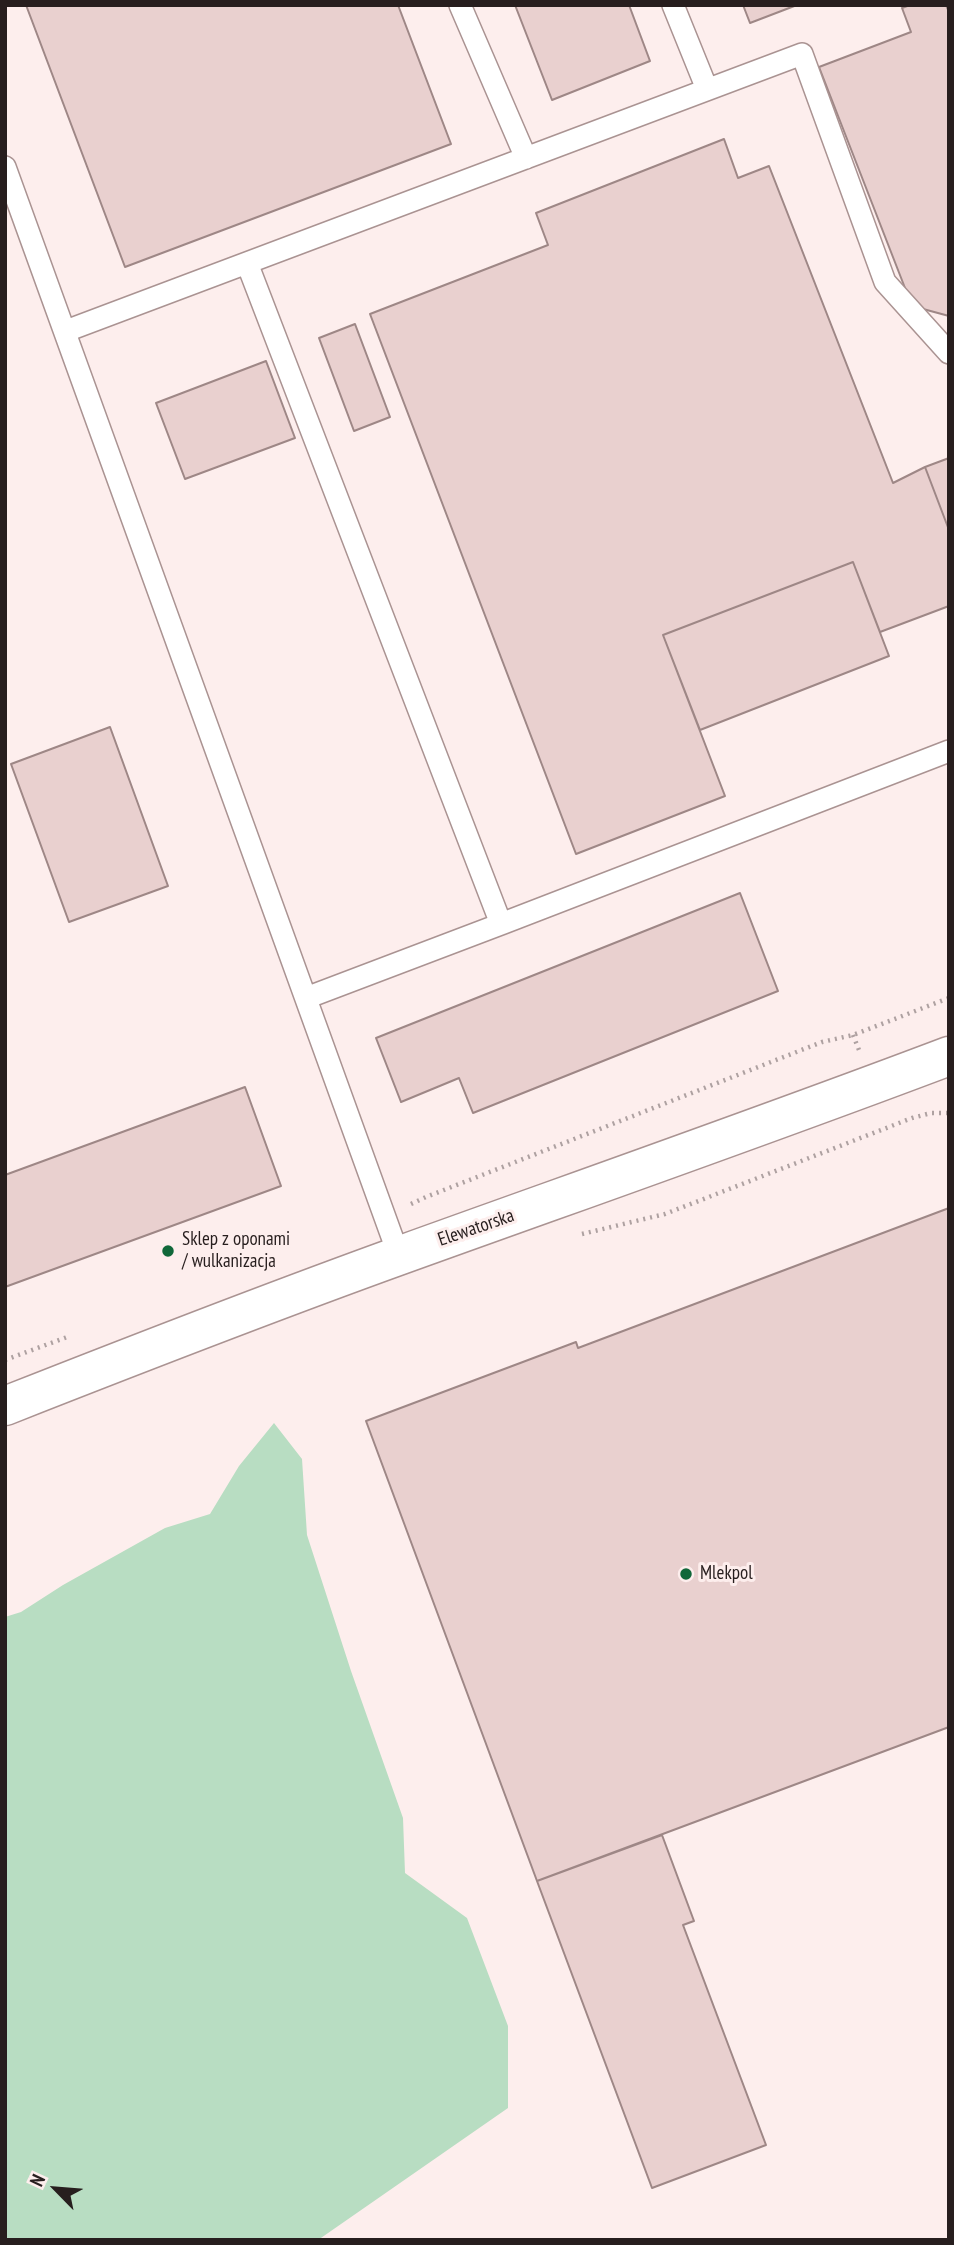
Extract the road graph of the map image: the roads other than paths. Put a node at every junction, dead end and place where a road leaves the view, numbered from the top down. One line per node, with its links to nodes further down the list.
1 (460, 5): 4 (lane)
2 (673, 5): 3 (lane)
3 (706, 89): 4 (lane); 8 (lane)
4 (526, 158): 6 (lane)
5 (5, 167): 7 (lane)
6 (247, 263): 7 (lane); 10 (lane)
7 (66, 331): 11 (lane)
8 (949, 353)
9 (949, 751): 10 (lane)
10 (501, 923): 11 (lane)
11 (306, 998): 13 (lane)
12 (949, 1056): 13 (street, Elewatorska)
13 (399, 1256): 14 (street, Elewatorska)
14 (5, 1406)

